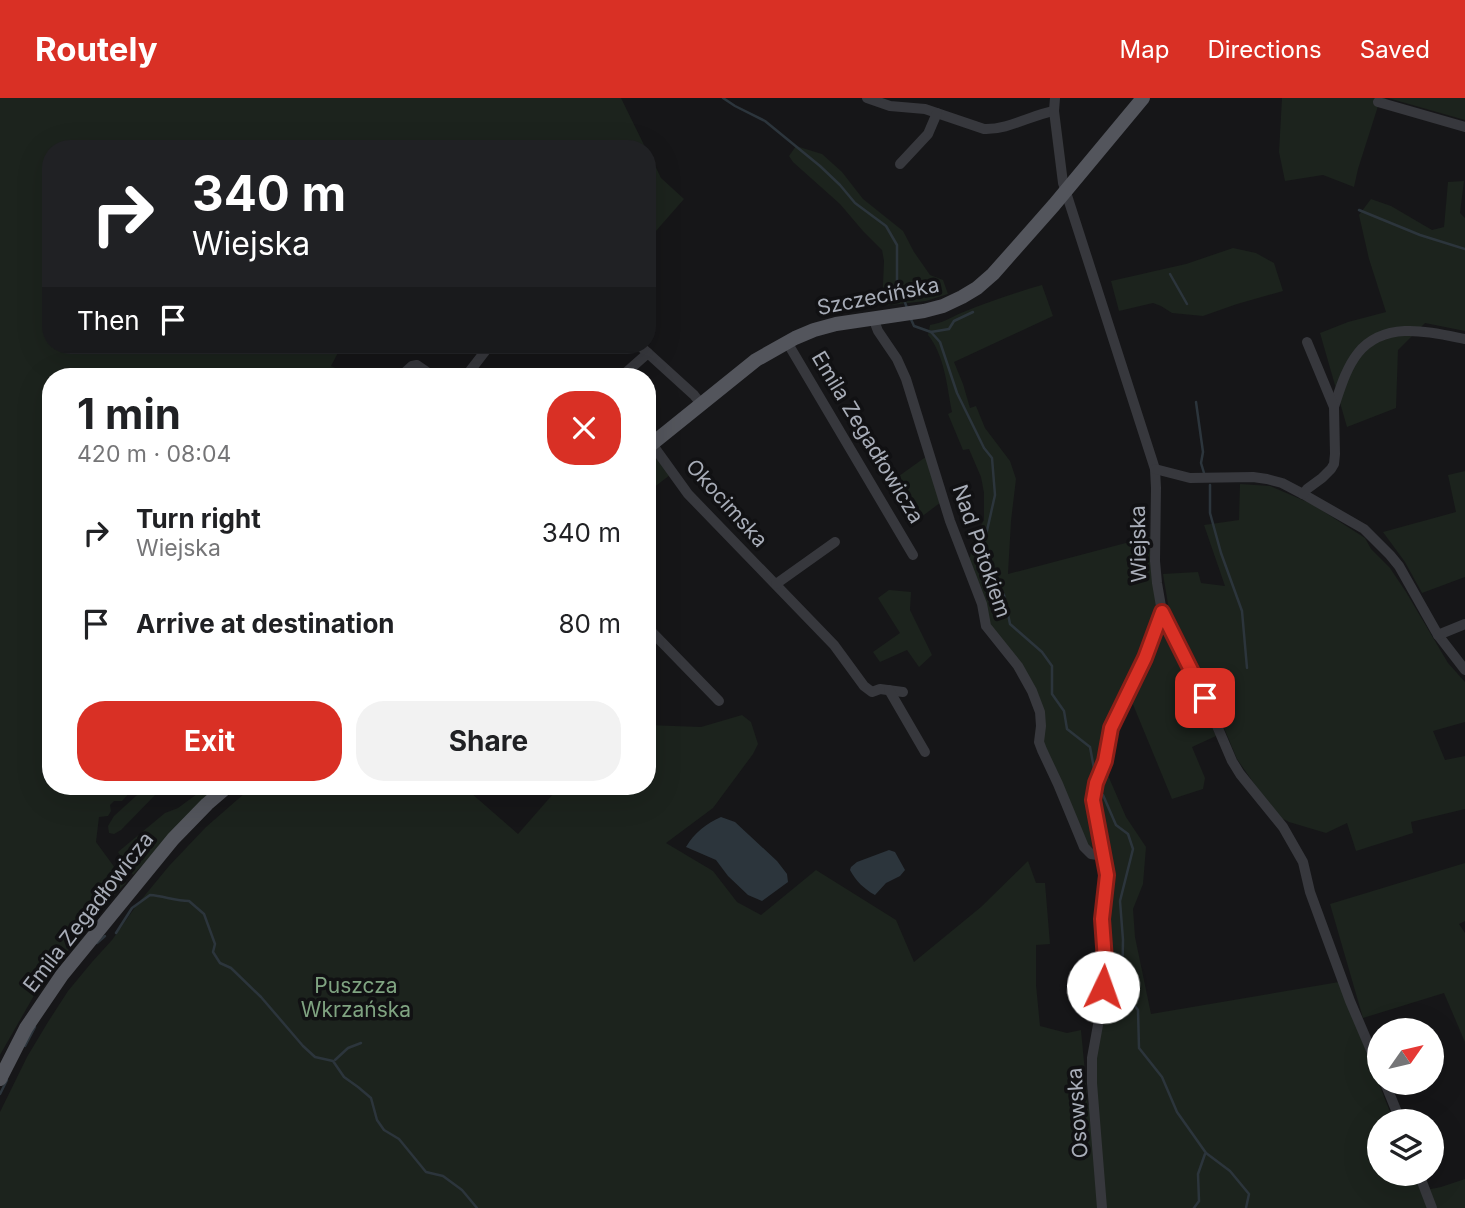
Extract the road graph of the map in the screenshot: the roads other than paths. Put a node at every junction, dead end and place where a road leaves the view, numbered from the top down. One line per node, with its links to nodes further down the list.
1 (867, 98): 7 (street)
2 (1055, 98): 6 (street, Wiejska)
3 (1134, 98): 10 (main road, Szczecińska)
4 (1143, 98): 10 (main road, Szczecińska)
5 (1378, 102): 8 (street)
6 (1054, 111): 7 (street); 10 (street, Wiejska)
7 (937, 113): 9 (street)
8 (1465, 127)
9 (900, 164)
10 (1065, 186): 11 (main road, Szczecińska); 24 (street, Wiejska)
11 (873, 318): 13 (main road, Szczecińska); 39 (street, Nad Potokiem)
12 (1465, 340): 21 (street)
13 (787, 342): 20 (main road, Szczecińska); 27 (street, Emila Zegadłowicza)
14 (1307, 342): 21 (street)
15 (483, 354): 18 (street)
16 (639, 354): 19 (street)
17 (649, 354): 20 (street)
18 (472, 368)
19 (628, 368)
20 (701, 404): 22 (main road)
21 (1334, 407): 25 (street)
22 (656, 440)
23 (656, 453): 28 (street, Okocimska)
24 (1154, 469): 25 (street); 29 (street, Wiejska)
25 (1303, 494): 31 (street)
26 (835, 542): 28 (street)
27 (913, 555)
28 (776, 584): 34 (street, Okocimska)
29 (1162, 612): 39 (street, Osowska); 40 (street, Wiejska)
30 (1465, 624): 31 (street)
31 (1438, 635): 33 (street)
32 (656, 636): 36 (street)
33 (1465, 670)
34 (889, 690): 35 (street, Okocimska); 37 (street)
35 (903, 692)
36 (719, 701)
37 (925, 752)
38 (218, 795): 41 (main road, Emila Zegadłowicza)
39 (1104, 856): 43 (street, Osowska)
40 (1367, 1041)
41 (0, 1079)
42 (1424, 1186): 44 (street)
43 (1102, 1208)
44 (1432, 1208)

